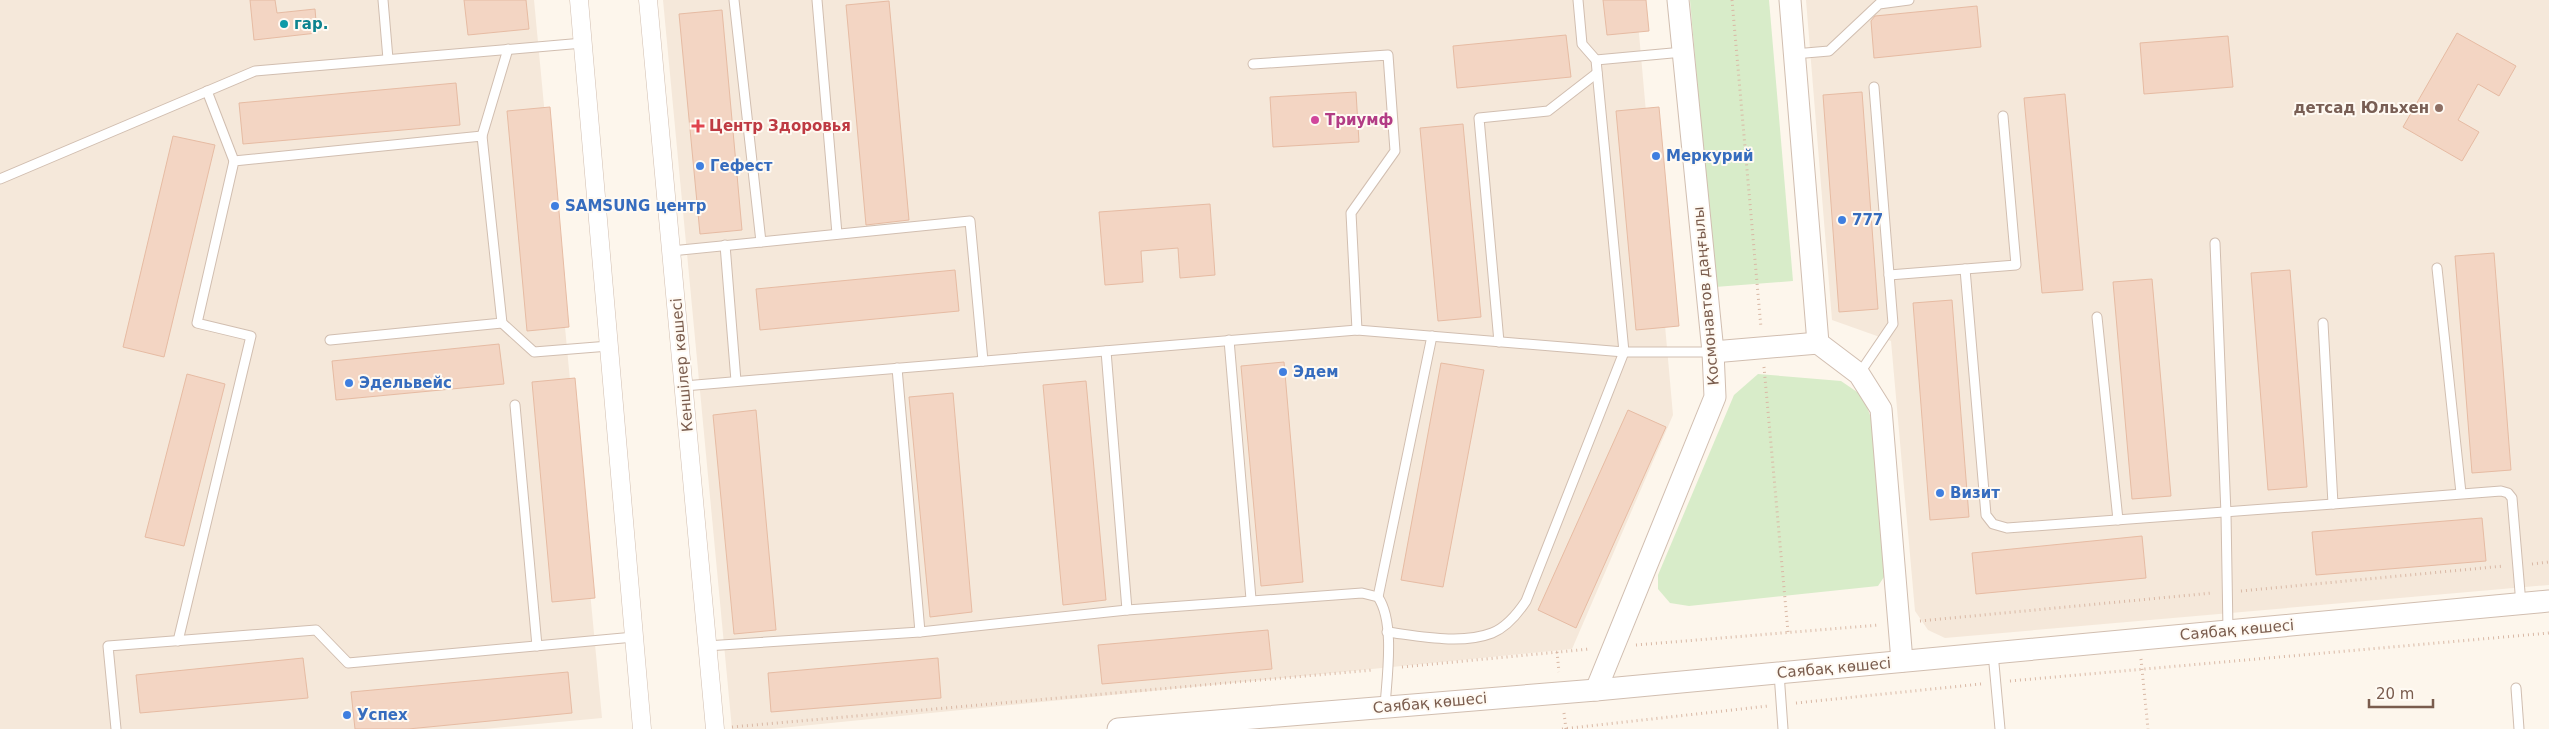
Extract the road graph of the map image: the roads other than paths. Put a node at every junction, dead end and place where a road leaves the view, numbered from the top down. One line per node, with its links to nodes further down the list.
1 (383, 0): 15 (lane)
2 (579, 0): 11 (street)
3 (648, 0): 29 (street, Кеншілер көшесі)
4 (734, 0): 26 (lane)
5 (816, 0): 25 (lane)
6 (1578, 0): 16 (lane)
7 (1678, 0): 13 (street, Космонавтов даңғылы)
8 (1790, 0): 14 (street)
9 (1909, 0): 10 (lane)
10 (1879, 2): 14 (lane)
11 (583, 43): 12 (lane); 42 (street)
12 (508, 50): 15 (lane); 22 (lane)
13 (1683, 52): 16 (lane); 45 (street, Космонавтов даңғылы)
14 (1794, 54): 41 (street)
15 (388, 59): 20 (lane)
16 (1596, 60): 18 (lane)
17 (1253, 64): 36 (lane)
18 (1597, 73): 40 (lane); 44 (lane)
19 (1874, 87): 32 (lane)
20 (207, 91): 23 (lane); 24 (lane)
21 (2004, 116): 31 (lane)
22 (482, 136): 23 (lane); 34 (lane)
23 (234, 161): 65 (lane)
24 (0, 179)
25 (837, 234): 26 (lane); 46 (lane)
26 (761, 242): 28 (lane)
27 (2215, 243): 54 (lane)
28 (725, 246): 29 (lane); 49 (lane)
29 (671, 252): 50 (street, Кеншілер көшесі)
30 (2437, 268): 52 (lane)
31 (1965, 269): 32 (lane); 55 (lane)
32 (1889, 276): 48 (lane)
33 (2097, 317): 55 (lane)
34 (502, 323): 38 (lane); 42 (lane)
35 (2323, 323): 53 (lane)
36 (1357, 330): 37 (lane); 39 (lane)
37 (1432, 336): 40 (lane); 56 (lane)
38 (330, 340)
39 (1229, 340): 43 (lane); 57 (lane)
40 (1499, 342): 44 (lane)
41 (1818, 343): 45 (street); 48 (street)
42 (609, 346): 64 (street)
43 (1106, 351): 46 (lane); 60 (lane)
44 (1624, 352): 45 (lane); 63 (lane)
45 (1713, 352): 72 (street, Космонавтов даңғылы)
46 (983, 361): 47 (lane)
47 (897, 368): 49 (lane); 62 (lane)
48 (1859, 374): 69 (street)
49 (736, 382): 50 (lane)
50 (684, 386): 67 (street, Кеншілер көшесі)
51 (515, 405): 66 (lane)
52 (2460, 493): 53 (lane); 59 (lane)
53 (2333, 504): 54 (lane)
54 (2226, 514): 55 (lane); 61 (lane)
55 (2118, 520)
56 (1378, 596): 57 (lane); 63 (lane)
57 (1251, 599): 60 (lane)
58 (2549, 601): 59 (street, Саябақ көшесі)
59 (2521, 604): 61 (street, Саябақ көшесі)
60 (1127, 610): 62 (lane)
61 (2228, 631): 68 (street, Саябақ көшесі)
62 (920, 632): 67 (lane)
63 (1387, 632): 73 (lane)
64 (634, 637): 66 (lane); 76 (street)
65 (178, 641): 66 (lane); 75 (lane)
66 (537, 646)
67 (706, 646): 77 (street, Кеншілер көшесі)
68 (1993, 652): 69 (street, Саябақ көшесі); 80 (lane)
69 (1902, 661): 70 (street, Саябақ көшесі)
70 (1779, 673): 72 (street, Саябақ көшесі); 79 (lane)
71 (2516, 688): 81 (lane)
72 (1596, 690): 73 (street, Саябақ көшесі)
73 (1385, 707): 74 (street, Саябақ көшесі)
74 (1279, 722): 78 (street, Саябақ көшесі)
75 (116, 729)
76 (642, 729)
77 (715, 729)
78 (1118, 729)
79 (1784, 729)
80 (2000, 729)
81 (2519, 729)

